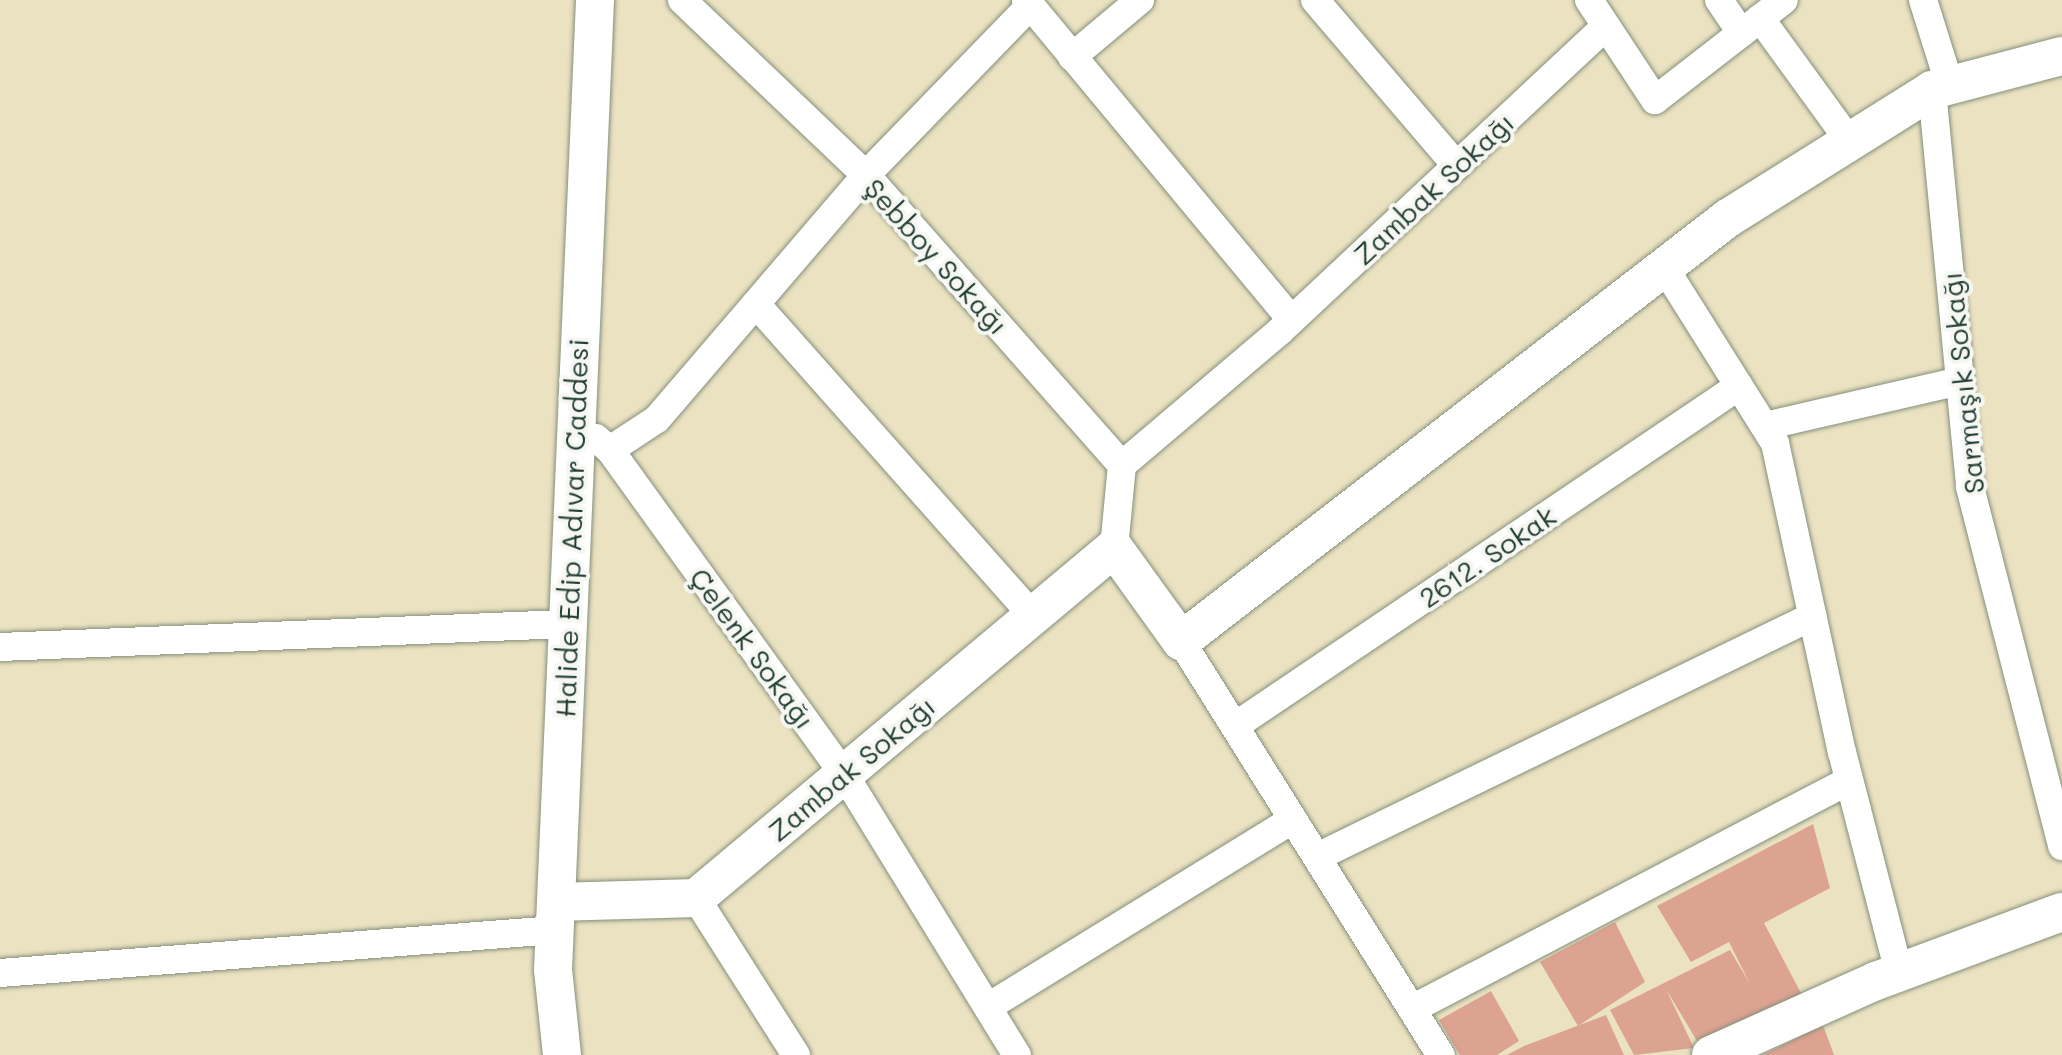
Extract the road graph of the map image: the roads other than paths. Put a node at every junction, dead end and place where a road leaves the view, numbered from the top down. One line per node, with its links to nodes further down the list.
1 (595, 0): 23 (street, Halide Edip Adıvar Caddesi)
2 (682, 0): 17 (street, Şebboy Sokağı)
3 (1140, 0): 13 (street)
4 (1314, 0): 16 (street)
5 (1589, 0): 10 (street)
6 (1719, 0): 11 (street)
7 (1784, 0): 11 (street)
8 (1923, 0): 14 (street, Sarmaşık Sokağı)
9 (1028, 3): 13 (street); 17 (street)
10 (1606, 26): 11 (street); 16 (street, Zambak Sokağı)
11 (1751, 26): 15 (street)
12 (2062, 56): 14 (street)
13 (1072, 58): 20 (street)
14 (1941, 88): 15 (street); 21 (street, Sarmaşık Sokağı)
15 (1850, 142): 18 (street)
16 (1457, 166): 20 (street, Zambak Sokağı)
17 (866, 174): 19 (street); 26 (street, Şebboy Sokağı)
18 (1664, 267): 22 (street); 31 (street)
19 (756, 304): 25 (street); 28 (street)
20 (1292, 320): 26 (street, Zambak Sokağı)
21 (1960, 381): 24 (street); 37 (street, Sarmaşık Sokağı)
22 (1739, 386): 24 (street); 33 (street, 2612. Sokak)
23 (575, 421): 25 (street, Çelenk Sokağı); 30 (street, Halide Edip Adıvar Caddesi)
24 (1764, 426): 29 (street)
25 (610, 450): 34 (street, Çelenk Sokağı)
26 (1122, 465): 27 (street)
27 (1114, 548): 28 (street, Zambak Sokağı); 31 (street)
28 (1034, 616): 34 (street, Zambak Sokağı)
29 (1813, 616): 35 (street); 38 (street)
30 (566, 624): 32 (street); 41 (street, Halide Edip Adıvar Caddesi)
31 (1181, 641): 33 (street)
32 (0, 647)
33 (1234, 726): 36 (street)
34 (844, 774): 39 (street, Zambak Sokağı); 44 (street, Çelenk Sokağı)
35 (1850, 780): 42 (street); 45 (street)
36 (1293, 819): 38 (street); 44 (street)
37 (2062, 846)
38 (1317, 857): 45 (street)
39 (696, 898): 41 (street); 47 (street)
40 (2062, 912): 42 (street)
41 (556, 916): 43 (street); 46 (street, Halide Edip Adıvar Caddesi)
42 (1899, 972): 50 (street)
43 (0, 973)
44 (988, 1007): 48 (street, Çelenk Sokağı)
45 (1412, 1009): 49 (street)
46 (562, 1055)
47 (796, 1055)
48 (1016, 1055)
49 (1442, 1055)
50 (1712, 1055)

